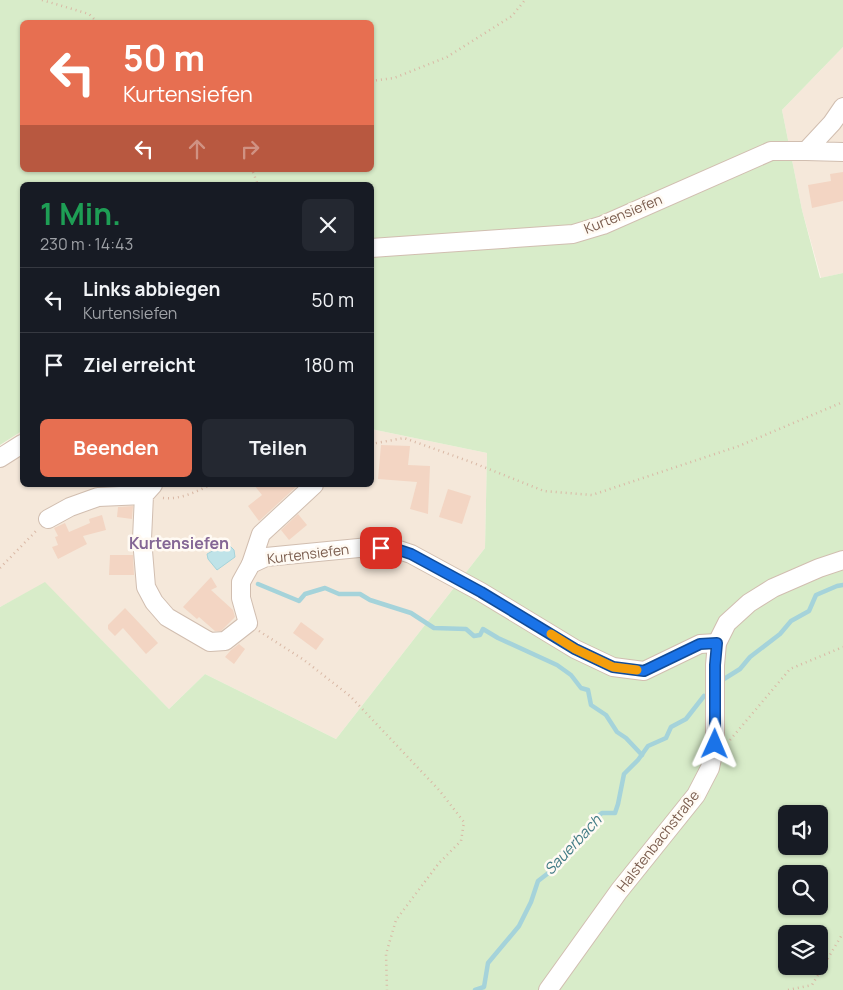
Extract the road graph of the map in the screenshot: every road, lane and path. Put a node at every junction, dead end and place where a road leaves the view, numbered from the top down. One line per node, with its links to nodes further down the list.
1 (42, 0): 3 (path)
2 (525, 0): 4 (path)
3 (95, 20)
4 (374, 81)
5 (843, 107): 6 (street)
6 (806, 152): 7 (street, Kurtensiefen); 8 (street, Kurtensiefen)
7 (843, 152)
8 (374, 248)
9 (843, 402): 10 (path)
10 (374, 443)
11 (20, 445): 12 (street)
12 (0, 458)
13 (206, 487): 15 (path)
14 (312, 487): 18 (street)
15 (149, 490): 16 (street); 20 (street)
16 (48, 519): 19 (path)
17 (843, 560): 21 (street)
18 (251, 564): 20 (street, Kurtensiefen); 21 (street, Kurtensiefen)
19 (0, 568)
20 (248, 623): 25 (path)
21 (717, 643): 23 (street, Halstenbachstraße)
22 (843, 646): 23 (path)
23 (715, 744): 26 (street, Halstenbachstraße)
24 (843, 932): 27 (path)
25 (387, 990)
26 (548, 990)
27 (788, 990)

